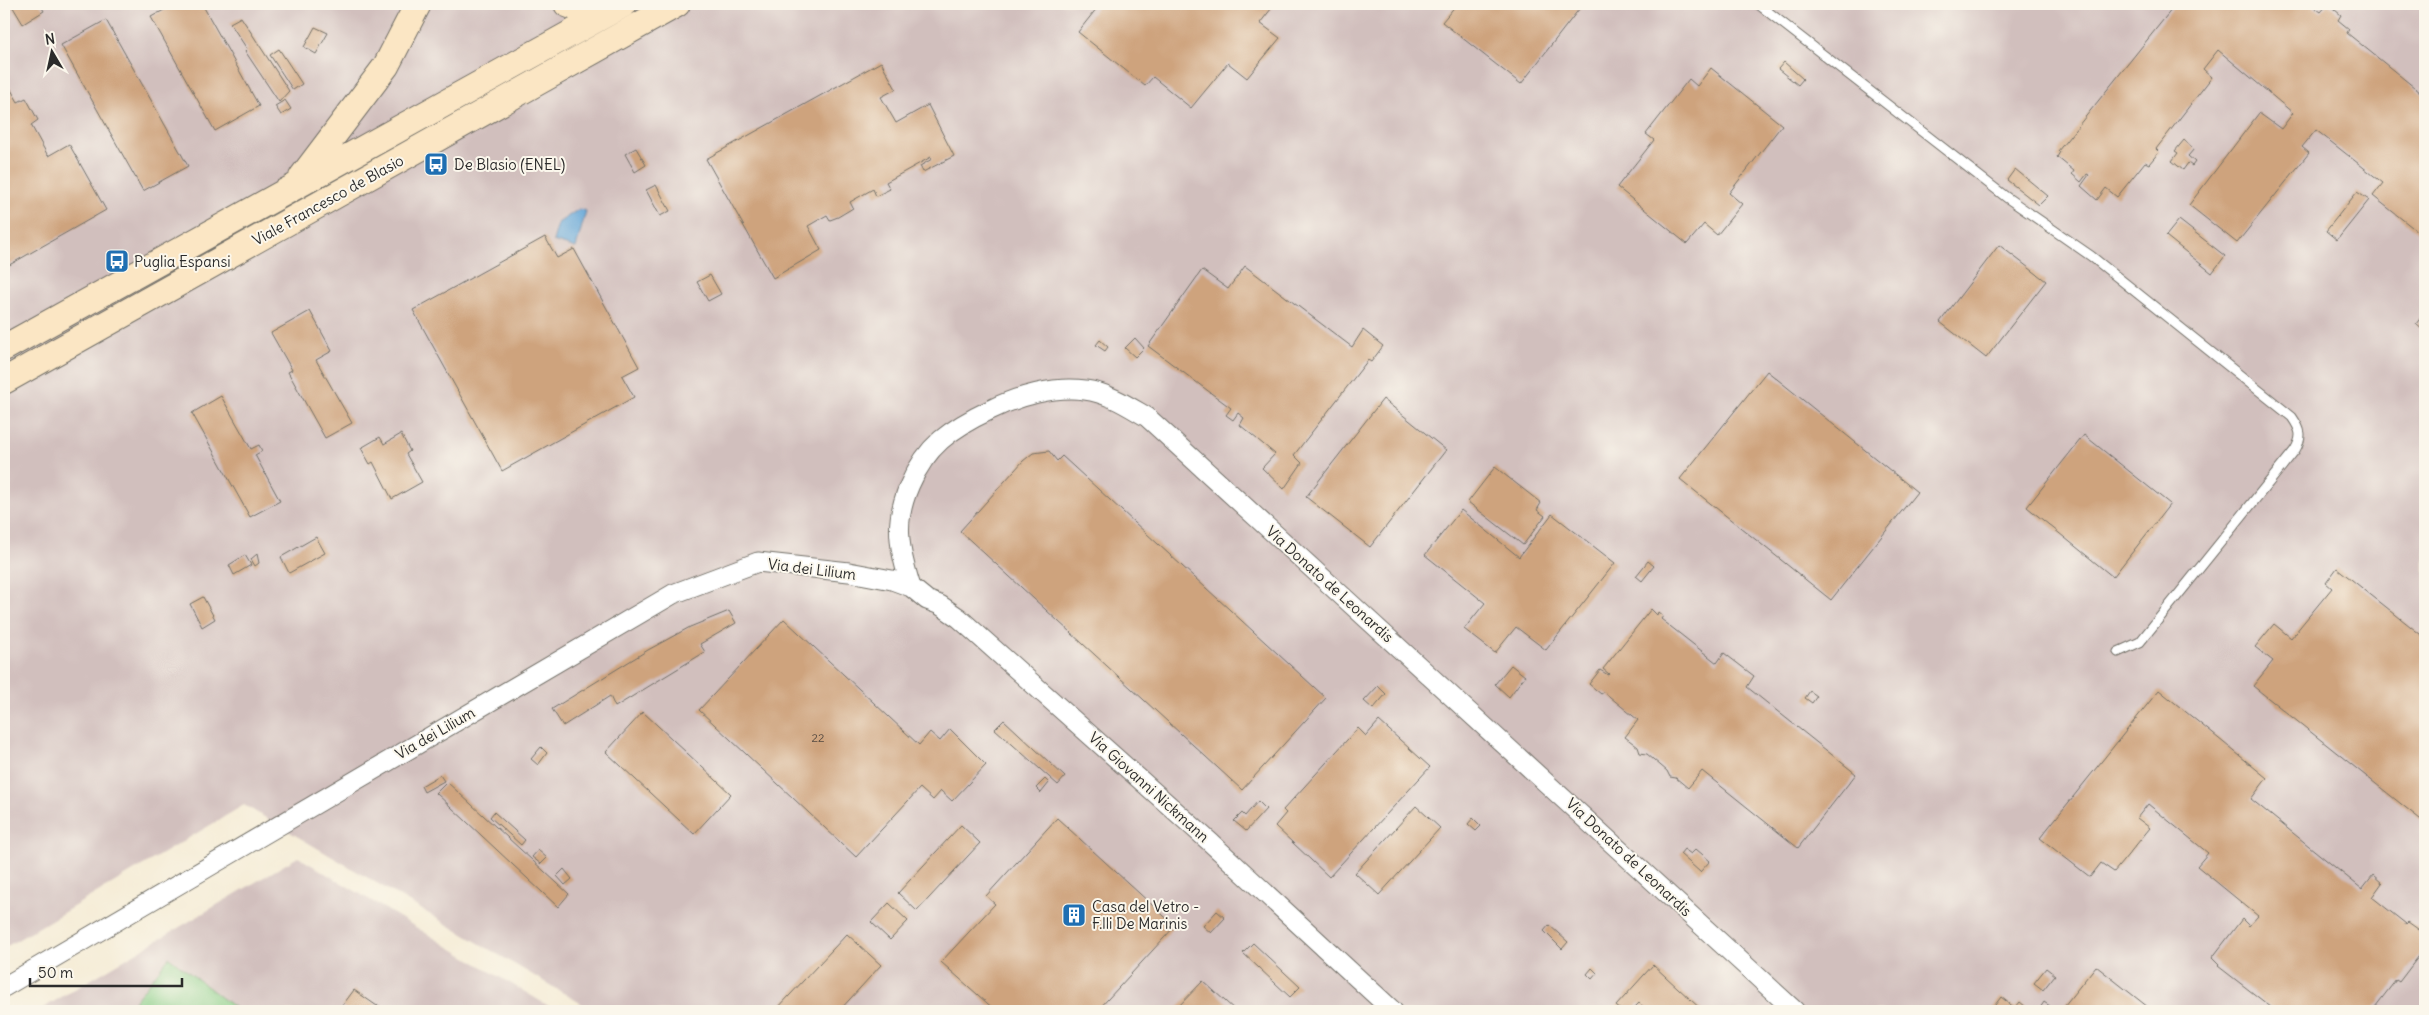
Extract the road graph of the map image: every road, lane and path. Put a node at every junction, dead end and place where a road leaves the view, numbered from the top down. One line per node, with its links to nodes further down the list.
1 (418, 4): 6 (street)
2 (567, 4): 5 (street)
3 (677, 4): 8 (street, Viale Francesco de Blasio)
4 (1758, 4): 11 (lane)
5 (618, 7): 6 (street, Viale Francesco de Blasio)
6 (295, 185): 7 (street, Viale Francesco de Blasio)
7 (4, 348)
8 (4, 381)
9 (892, 580): 10 (street, Via Giovanni Nickmann); 12 (street, Via dei Lilium)
10 (911, 587): 13 (street, Via Giovanni Nickmann); 14 (street, Via Donato de Leonardis)
11 (2118, 652)
12 (4, 986)
13 (1393, 1011)
14 (1795, 1011)

